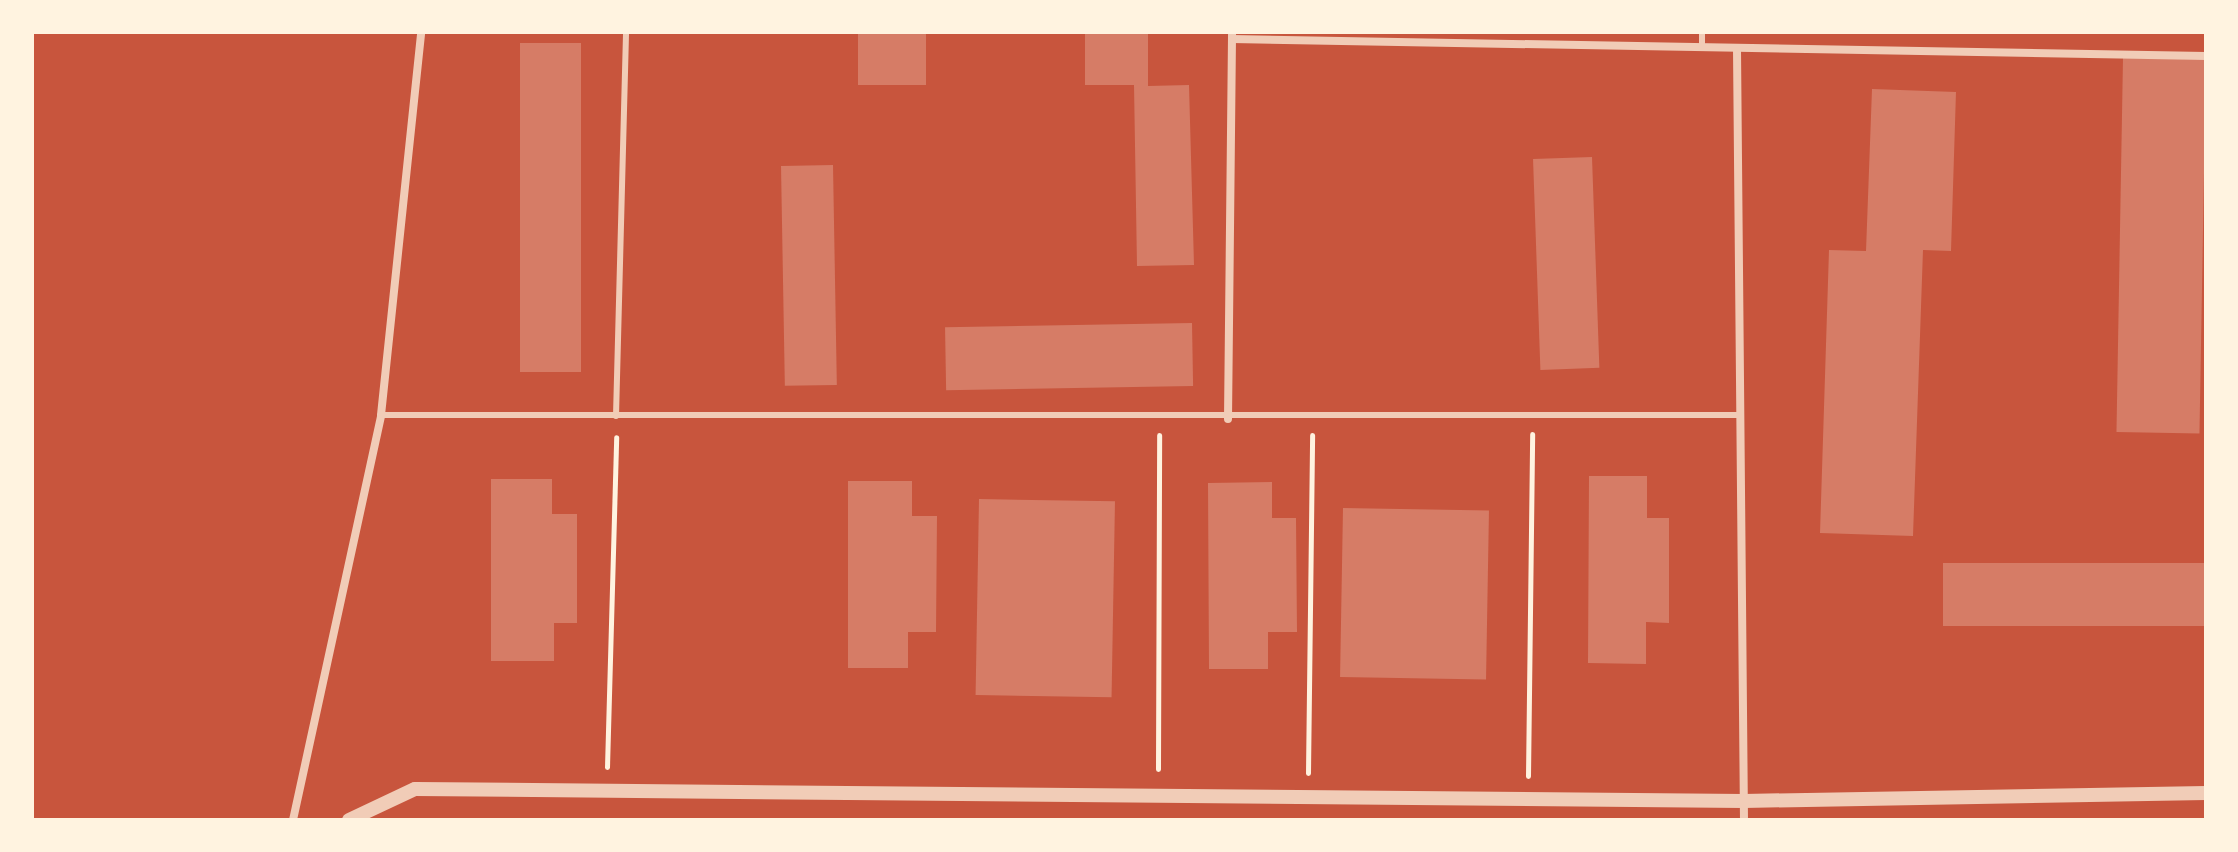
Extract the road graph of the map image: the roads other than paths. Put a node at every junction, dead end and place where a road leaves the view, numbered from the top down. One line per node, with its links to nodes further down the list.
1 (421, 32): 8 (street)
2 (626, 32): 10 (lane)
3 (1702, 32): 5 (lane)
4 (1232, 36): 5 (street); 11 (street)
5 (1702, 48): 6 (street)
6 (1737, 49): 7 (street); 9 (street)
7 (2206, 56)
8 (381, 415): 10 (lane); 14 (street)
9 (1740, 415): 11 (lane); 13 (street)
10 (616, 416): 11 (lane)
11 (1228, 419)
12 (2206, 793): 13 (street)
13 (1744, 801): 15 (street); 16 (street)
14 (293, 820)
15 (349, 820)
16 (1744, 820)

